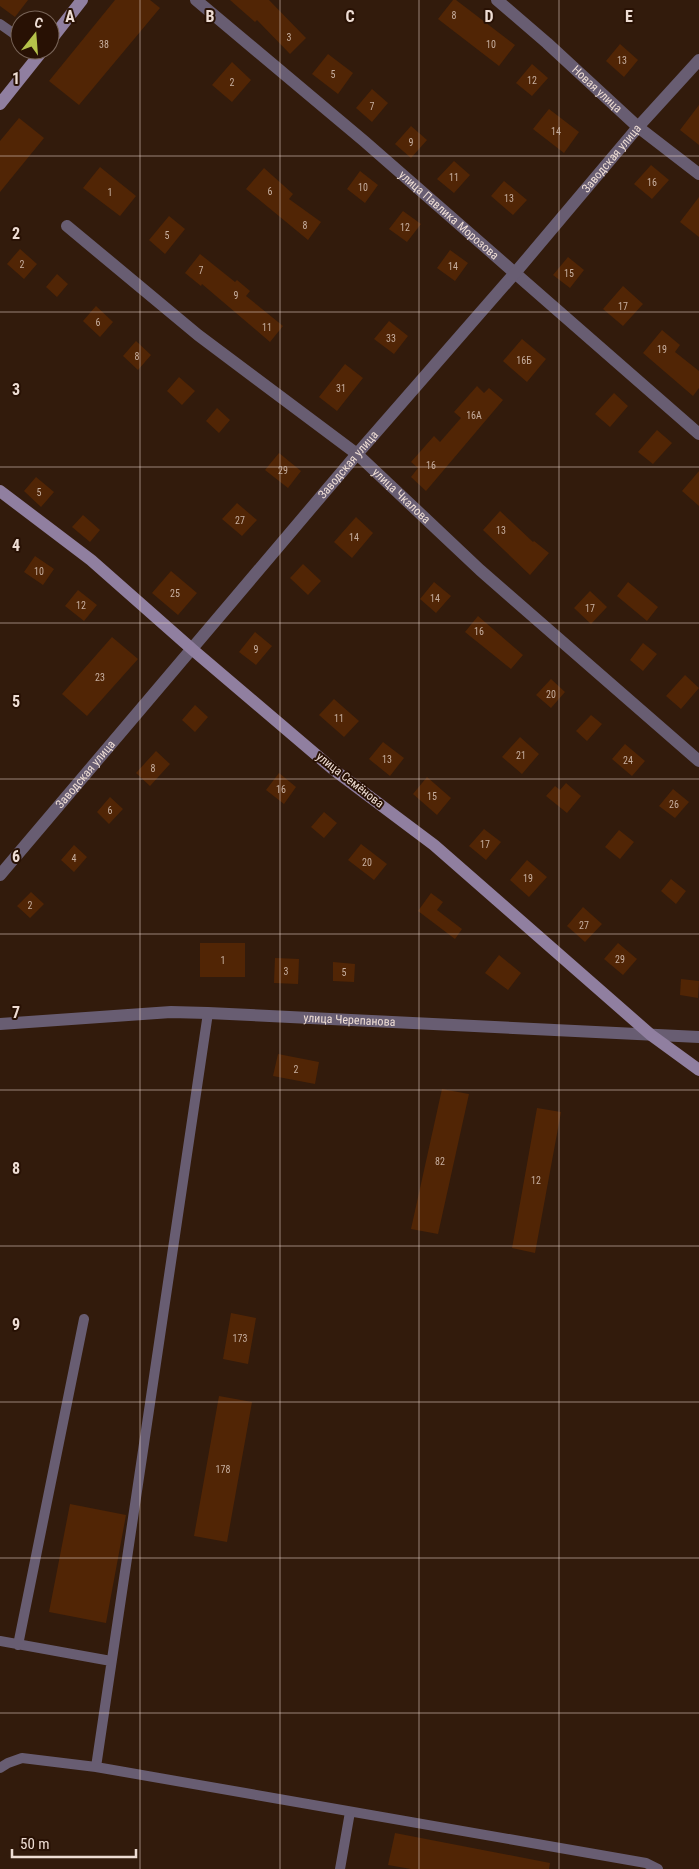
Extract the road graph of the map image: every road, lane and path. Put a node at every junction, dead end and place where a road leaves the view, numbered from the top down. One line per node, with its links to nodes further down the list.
1 (82, 0): 4 (street)
2 (196, 0): 11 (street, улица Павлика Морозова)
3 (497, 0): 8 (street, Новая улица)
4 (60, 28)
5 (33, 60): 7 (street)
6 (699, 60): 8 (street, Заводская улица)
7 (0, 104)
8 (638, 127): 9 (street, Новая улица); 11 (street, Заводская улица)
9 (699, 174)
10 (67, 226): 13 (street, улица Чкалова)
11 (516, 273): 12 (street, улица Павлика Морозова); 13 (street, Заводская улица)
12 (699, 434)
13 (357, 454): 15 (street, Заводская улица); 16 (street, улица Чкалова)
14 (0, 491): 15 (street, улица Семёнова)
15 (193, 650): 17 (street, Заводская улица); 20 (street, улица Семёнова)
16 (699, 761)
17 (0, 875)
18 (208, 1013): 19 (street, улица Черепанова); 20 (street, улица Черепанова); 26 (lane)
19 (0, 1024)
20 (651, 1035): 21 (street, улица Черепанова); 22 (street, улица Семёнова)
21 (699, 1037)
22 (699, 1070)
23 (84, 1319): 25 (lane)
24 (0, 1641): 25 (lane)
25 (18, 1645): 26 (lane)
26 (111, 1661): 27 (lane)
27 (96, 1767): 28 (lane); 29 (lane)
28 (0, 1768)
29 (350, 1812): 30 (lane); 31 (lane)
30 (340, 1869)
31 (658, 1869)

